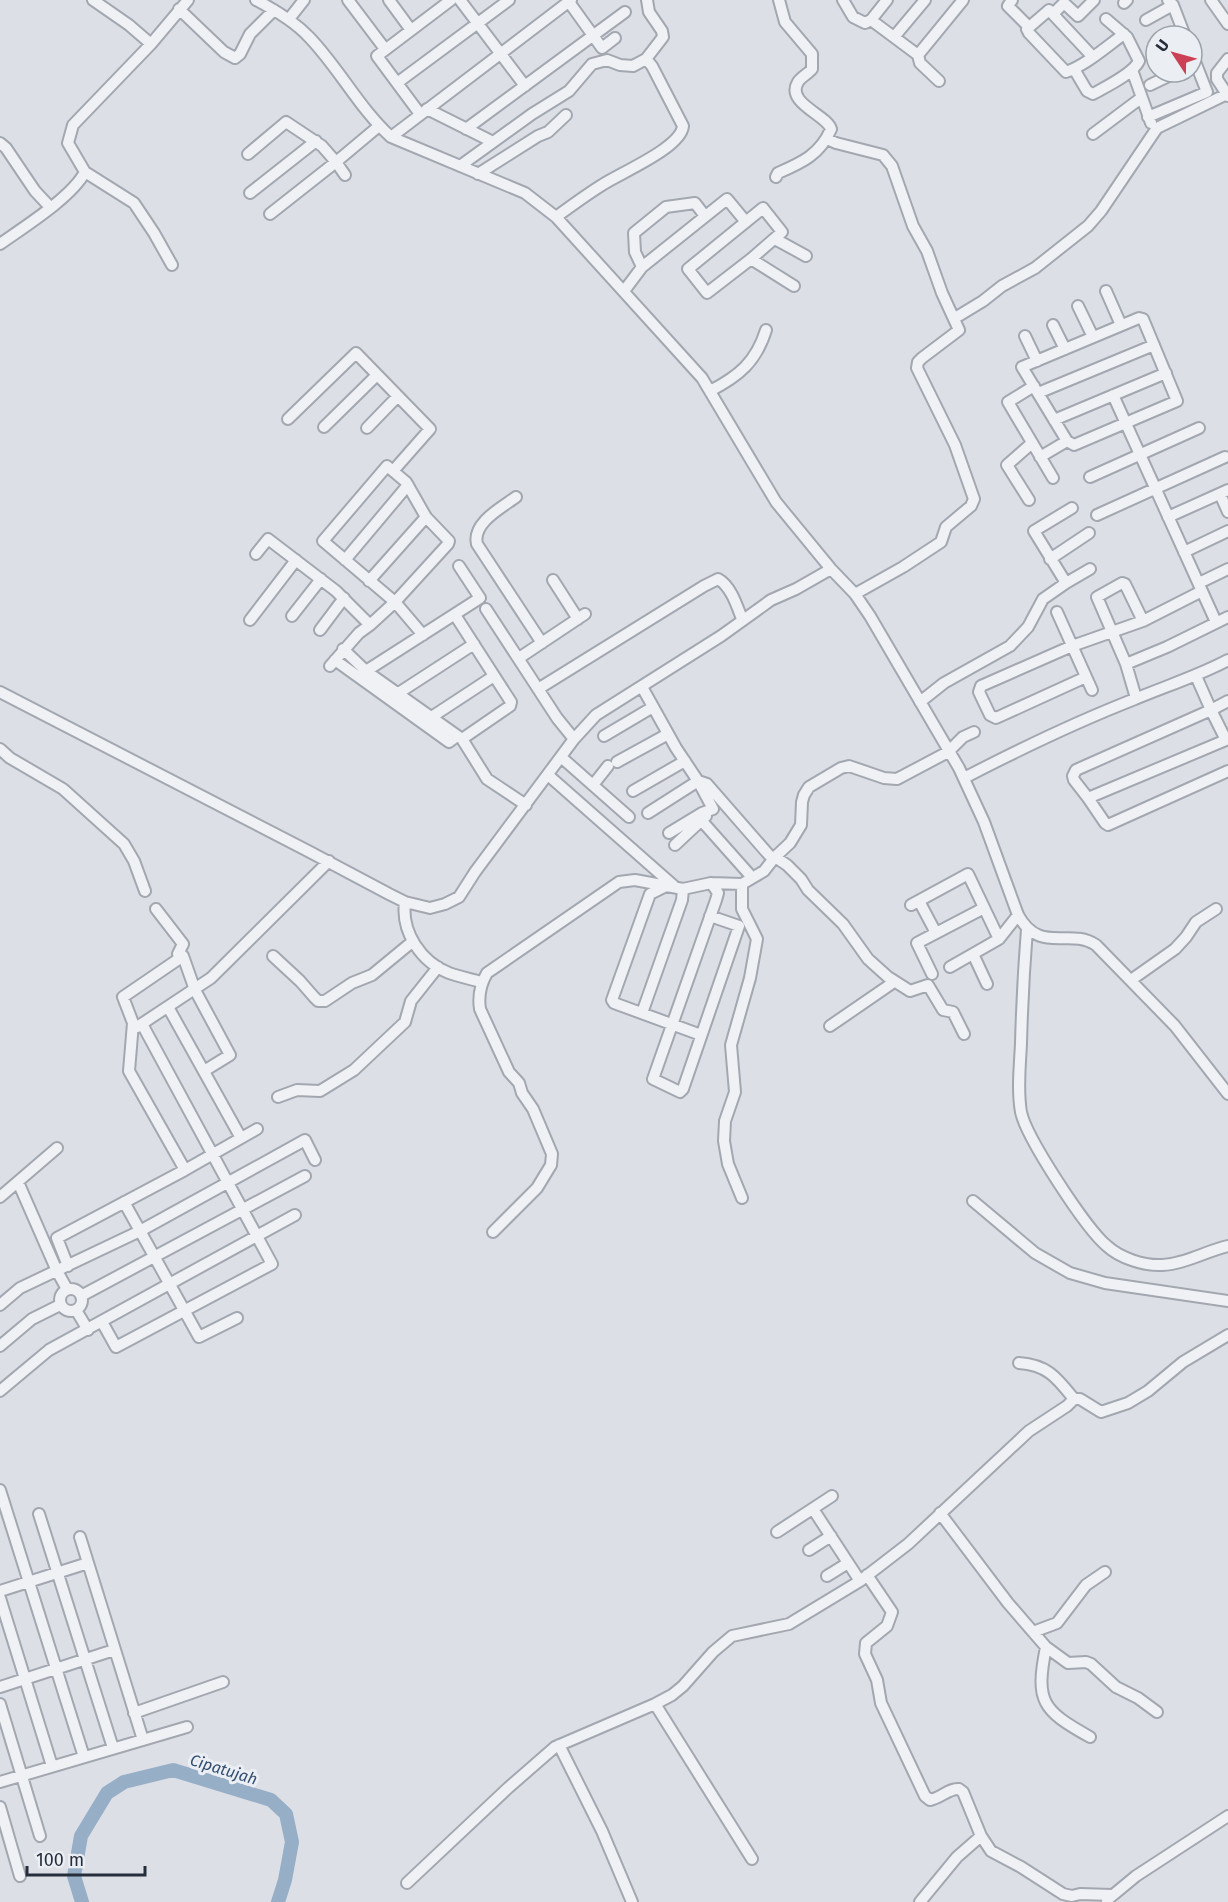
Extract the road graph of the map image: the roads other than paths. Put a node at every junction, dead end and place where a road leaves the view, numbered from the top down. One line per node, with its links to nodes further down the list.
1 (93, 0): 38 (street)
2 (188, 0): 21 (street)
3 (256, 0): 22 (street)
4 (304, 0): 26 (street)
5 (348, 0): 39 (street)
6 (451, 0): 33 (street)
7 (460, 0): 29 (street)
8 (509, 0): 29 (street)
9 (647, 0): 44 (street)
10 (779, 0): 61 (street)
11 (844, 0): 27 (street)
12 (887, 0): 27 (street)
13 (925, 0): 36 (street)
14 (963, 0): 41 (street)
15 (1012, 0): 32 (street)
16 (1094, 0): 24 (street)
17 (1211, 0): 31 (street)
18 (392, 1): 33 (street)
19 (570, 1): 35 (street); 40 (street)
20 (1170, 3): 28 (street); 30 (street)
21 (179, 9): 22 (street); 38 (street)
22 (274, 10): 26 (street)
23 (625, 12): 35 (street)
24 (1053, 14): 32 (street); 42 (street)
25 (1106, 19): 34 (street)
26 (289, 20): 56 (street)
27 (871, 20): 36 (street)
28 (1146, 20)
29 (477, 23): 40 (street); 48 (street)
30 (1180, 24)
31 (1228, 24)
32 (1029, 27): 45 (street)
33 (411, 30): 39 (street)
34 (1124, 34): 42 (street); 46 (street)
35 (593, 36): 37 (street); 50 (street)
36 (894, 37): 41 (street)
37 (615, 38)
38 (151, 44): 68 (street)
39 (385, 49): 48 (street)
40 (500, 54): 50 (street); 53 (street)
41 (918, 55): 47 (street)
42 (1092, 56): 45 (street)
43 (1228, 58): 51 (street)
44 (646, 59): 63 (street); 76 (street)
45 (1074, 69): 46 (street)
46 (1132, 70): 52 (street)
47 (939, 81)
48 (397, 83): 53 (street)
49 (1203, 84): 55 (street)
50 (525, 86): 57 (street)
51 (1228, 95): 58 (street)
52 (1141, 98): 55 (street); 59 (street)
53 (423, 112): 57 (street); 60 (street)
54 (566, 115): 69 (street)
55 (1148, 117): 58 (street)
56 (379, 126): 60 (street); 66 (street)
57 (466, 129): 63 (street)
58 (1154, 131): 88 (street)
59 (1093, 134)
60 (391, 136): 67 (street)
61 (827, 139): 71 (street); 88 (street)
62 (316, 141): 65 (street); 66 (street); 72 (street)
63 (493, 142): 67 (street)
64 (0, 143): 73 (street)
65 (248, 154)
66 (336, 162): 70 (street); 74 (street)
67 (460, 166): 69 (street)
68 (85, 171): 73 (street); 82 (street)
69 (478, 174): 76 (street)
70 (345, 175)
71 (776, 177)
72 (250, 193)
73 (50, 207): 79 (street)
74 (270, 214)
75 (705, 216): 77 (street); 83 (street); 83 (street)
76 (556, 217): 85 (street)
77 (746, 222): 78 (street); 81 (street)
78 (775, 239): 80 (street); 81 (street)
79 (0, 244)
80 (806, 256)
81 (751, 259): 84 (street)
82 (172, 266)
83 (642, 267): 85 (street)
84 (794, 286)
85 (624, 291): 100 (street)
86 (1106, 291): 90 (street)
87 (1078, 306): 93 (street)
88 (955, 318): 143 (street)
89 (1053, 325): 95 (street)
90 (1121, 325): 93 (street); 94 (street)
91 (766, 330): 100 (street)
92 (1025, 336): 96 (street)
93 (1093, 337): 95 (street)
94 (1154, 345): 97 (street); 99 (street)
95 (1065, 349): 96 (street)
96 (1037, 361): 99 (street)
97 (1166, 373): 101 (street); 105 (street)
98 (377, 375): 102 (street); 103 (street); 106 (street)
99 (1036, 390): 104 (street); 110 (street)
100 (710, 391): 135 (street)
101 (1113, 395): 104 (street); 105 (street)
102 (398, 396): 107 (street); 114 (street)
103 (288, 420)
104 (1054, 420): 109 (street)
105 (1126, 423): 109 (street); 111 (street)
106 (324, 427)
107 (367, 428)
108 (1199, 428): 111 (street)
109 (1067, 441): 112 (street)
110 (1032, 443): 112 (street); 121 (street)
111 (1141, 455): 115 (street); 118 (street)
112 (1040, 457): 116 (street)
113 (1225, 457): 118 (street)
114 (393, 471): 117 (street); 133 (street)
115 (1090, 477)
116 (1053, 478)
117 (408, 485): 126 (street); 133 (street)
118 (1155, 489): 124 (street); 125 (street)
119 (1224, 492): 123 (street); 125 (street)
120 (516, 497): 159 (street)
121 (1029, 500)
122 (1072, 508): 131 (street)
123 (1228, 512)
124 (1097, 515)
125 (1168, 516): 129 (street)
126 (426, 517): 139 (street); 145 (street)
127 (1228, 531): 129 (street)
128 (1089, 533): 131 (street)
129 (1184, 552): 142 (street)
130 (256, 554): 132 (street)
131 (1050, 559): 141 (street)
132 (296, 560): 138 (street); 152 (street)
133 (345, 560): 139 (street)
134 (459, 566): 148 (street)
135 (831, 568): 143 (street); 151 (street)
136 (1090, 569): 141 (street)
137 (1228, 569): 142 (street)
138 (321, 579): 144 (street); 149 (street)
139 (369, 580): 145 (street)
140 (553, 580): 159 (street)
141 (1065, 583): 177 (street)
142 (1200, 587): 153 (street); 154 (street)
143 (855, 594): 177 (street)
144 (344, 598): 155 (street); 156 (street)
145 (395, 602): 155 (street); 158 (street)
146 (486, 609): 163 (street)
147 (1057, 612): 161 (street)
148 (454, 615): 158 (street); 160 (street)
149 (292, 616)
150 (1228, 616): 154 (street)
151 (742, 619): 170 (street); 171 (street)
152 (250, 620)
153 (1143, 621): 157 (street); 157 (street)
154 (1216, 622): 165 (street)
155 (370, 625): 162 (street)
156 (320, 630)
157 (1112, 633): 161 (street); 165 (street)
158 (423, 635): 166 (street)
159 (542, 643): 163 (street)
160 (474, 644): 167 (street); 174 (street)
161 (1072, 646): 169 (street); 169 (street)
162 (344, 649): 166 (street); 182 (street)
163 (519, 658): 171 (street)
164 (1228, 660): 168 (street)
165 (1126, 664): 175 (street)
166 (366, 671): 174 (street)
167 (494, 676): 180 (street); 185 (street)
168 (1197, 676): 175 (street); 179 (street)
169 (1086, 677): 172 (street)
170 (642, 687): 178 (street); 186 (street)
171 (538, 689): 186 (street)
172 (1092, 690)
173 (0, 692): 208 (street)
174 (397, 694): 180 (street)
175 (1136, 698): 194 (street)
176 (1228, 701): 179 (street)
177 (920, 702): 189 (street)
178 (653, 707): 183 (street); 184 (street)
179 (1211, 710): 187 (street); 198 (street)
180 (430, 717): 182 (street)
181 (974, 732): 189 (street)
182 (443, 733): 185 (street)
183 (668, 734): 191 (street); 196 (street)
184 (604, 736)
185 (460, 737): 200 (street)
186 (574, 739): 190 (street)
187 (1227, 741): 198 (street)
188 (0, 749): 212 (street)
189 (948, 752): 194 (street); 207 (street)
190 (561, 757): 193 (street); 196 (street)
191 (685, 761): 195 (street); 197 (street)
192 (1228, 771): 198 (street)
193 (548, 775): 200 (street); 211 (street)
194 (964, 778): 217 (street)
195 (698, 781): 199 (street); 201 (street); 202 (street)
196 (593, 785): 203 (street)
197 (633, 791)
198 (1088, 798)
199 (722, 801): 201 (street); 207 (street)
200 (526, 805): 213 (street)
201 (713, 809): 204 (street); 205 (street)
202 (648, 813)
203 (629, 817)
204 (701, 820): 206 (street); 209 (street)
205 (669, 833)
206 (687, 850)
207 (772, 856): 209 (street); 231 (street)
208 (329, 861): 213 (street); 233 (street)
209 (745, 879): 210 (street); 254 (street)
210 (711, 883): 211 (street); 218 (street)
211 (676, 888): 230 (street); 235 (street); 235 (street)
212 (145, 891)
213 (405, 902): 222 (street)
214 (984, 908): 220 (street); 220 (street); 221 (street)
215 (156, 909): 224 (street)
216 (1216, 909): 229 (street)
217 (1018, 915): 219 (street); 221 (street)
218 (710, 916): 236 (street); 240 (street)
219 (1027, 929): 229 (street); 262 (street)
220 (936, 933): 228 (street)
221 (999, 939): 223 (street)
222 (412, 942): 225 (street); 227 (street)
223 (973, 954): 226 (street); 232 (street)
224 (183, 956): 233 (street); 238 (street)
225 (273, 956)
226 (950, 967)
227 (438, 968): 230 (street); 243 (street)
228 (932, 974)
229 (1131, 980): 242 (street)
230 (482, 982): 260 (street)
231 (894, 982): 237 (street); 239 (street)
232 (987, 984)
233 (195, 990): 234 (street); 241 (street)
234 (168, 1007): 238 (street); 241 (street)
235 (642, 1013): 236 (street)
236 (672, 1024): 240 (street); 240 (street)
237 (830, 1026)
238 (137, 1027): 247 (street); 249 (street)
239 (964, 1034)
240 (701, 1035)
241 (204, 1071): 245 (street)
242 (1228, 1094)
243 (279, 1097)
244 (257, 1129): 245 (street)
245 (241, 1138): 247 (street)
246 (57, 1148): 251 (street)
247 (213, 1154): 249 (street); 252 (street)
248 (315, 1160): 252 (street)
249 (185, 1170): 256 (street)
250 (305, 1176): 257 (street)
251 (18, 1182): 253 (street); 265 (street)
252 (228, 1183): 257 (street); 259 (street)
253 (0, 1197)
254 (742, 1198)
255 (973, 1201): 269 (street)
256 (124, 1202): 259 (street); 264 (street)
257 (243, 1210): 261 (street); 263 (street)
258 (295, 1215): 261 (street)
259 (140, 1231): 263 (street); 264 (street)
260 (493, 1232)
261 (257, 1236): 266 (street); 273 (street)
262 (1228, 1245)
263 (153, 1256): 266 (street); 268 (street)
264 (68, 1266): 265 (street)
265 (57, 1271): 267 (street); 270 (street)
266 (170, 1284): 273 (street); 275 (street)
267 (67, 1289): 268 (street); 271 (street)
268 (81, 1296): 272 (street)
269 (1228, 1301)
270 (0, 1305)
271 (60, 1305): 272 (street); 278 (street)
272 (76, 1310): 276 (street)
273 (184, 1311): 274 (street); 275 (street)
274 (237, 1317)
275 (102, 1322): 276 (street)
276 (88, 1330): 280 (street)
277 (1228, 1335): 281 (street)
278 (0, 1346)
279 (1019, 1363): 281 (street)
280 (0, 1391)
281 (1074, 1399): 286 (street)
282 (0, 1490): 297 (street)
283 (832, 1496): 284 (street)
284 (813, 1509): 287 (street); 288 (street)
285 (39, 1514): 293 (street)
286 (940, 1514): 296 (street); 300 (street)
287 (777, 1532)
288 (831, 1536): 290 (street); 292 (street)
289 (80, 1537): 291 (street)
290 (809, 1550)
291 (88, 1563): 293 (street); 302 (street)
292 (848, 1563): 295 (street); 296 (street)
293 (58, 1572): 297 (street); 303 (street)
294 (1105, 1572): 300 (street)
295 (827, 1576)
296 (863, 1578): 309 (street); 326 (street)
297 (28, 1582): 298 (street); 304 (street)
298 (0, 1591)
299 (0, 1598): 305 (street)
300 (1033, 1632): 301 (street)
301 (1046, 1647): 310 (street); 313 (street)
302 (114, 1650): 303 (street); 311 (street)
303 (86, 1658): 304 (street); 316 (street)
304 (56, 1668): 305 (street); 317 (street)
305 (25, 1678): 307 (street); 318 (street)
306 (223, 1682): 311 (street)
307 (0, 1687)
308 (0, 1704): 319 (street)
309 (655, 1704): 315 (street); 327 (street)
310 (1157, 1712)
311 (134, 1713): 314 (street)
312 (187, 1727): 314 (street)
313 (1090, 1737)
314 (143, 1740): 316 (street)
315 (559, 1745): 329 (street); 331 (street)
316 (113, 1749): 317 (street)
317 (84, 1757): 318 (street)
318 (52, 1766): 319 (street)
319 (22, 1775): 320 (street); 325 (street)
320 (0, 1782)
321 (0, 1807): 328 (street)
322 (1228, 1816): 330 (street)
323 (1228, 1824): 324 (street)
324 (1228, 1829)
325 (40, 1836)
326 (981, 1836): 330 (street); 332 (street)
327 (752, 1859)
328 (20, 1876)
329 (407, 1883)
330 (1108, 1899)
331 (632, 1902)
332 (920, 1902)

